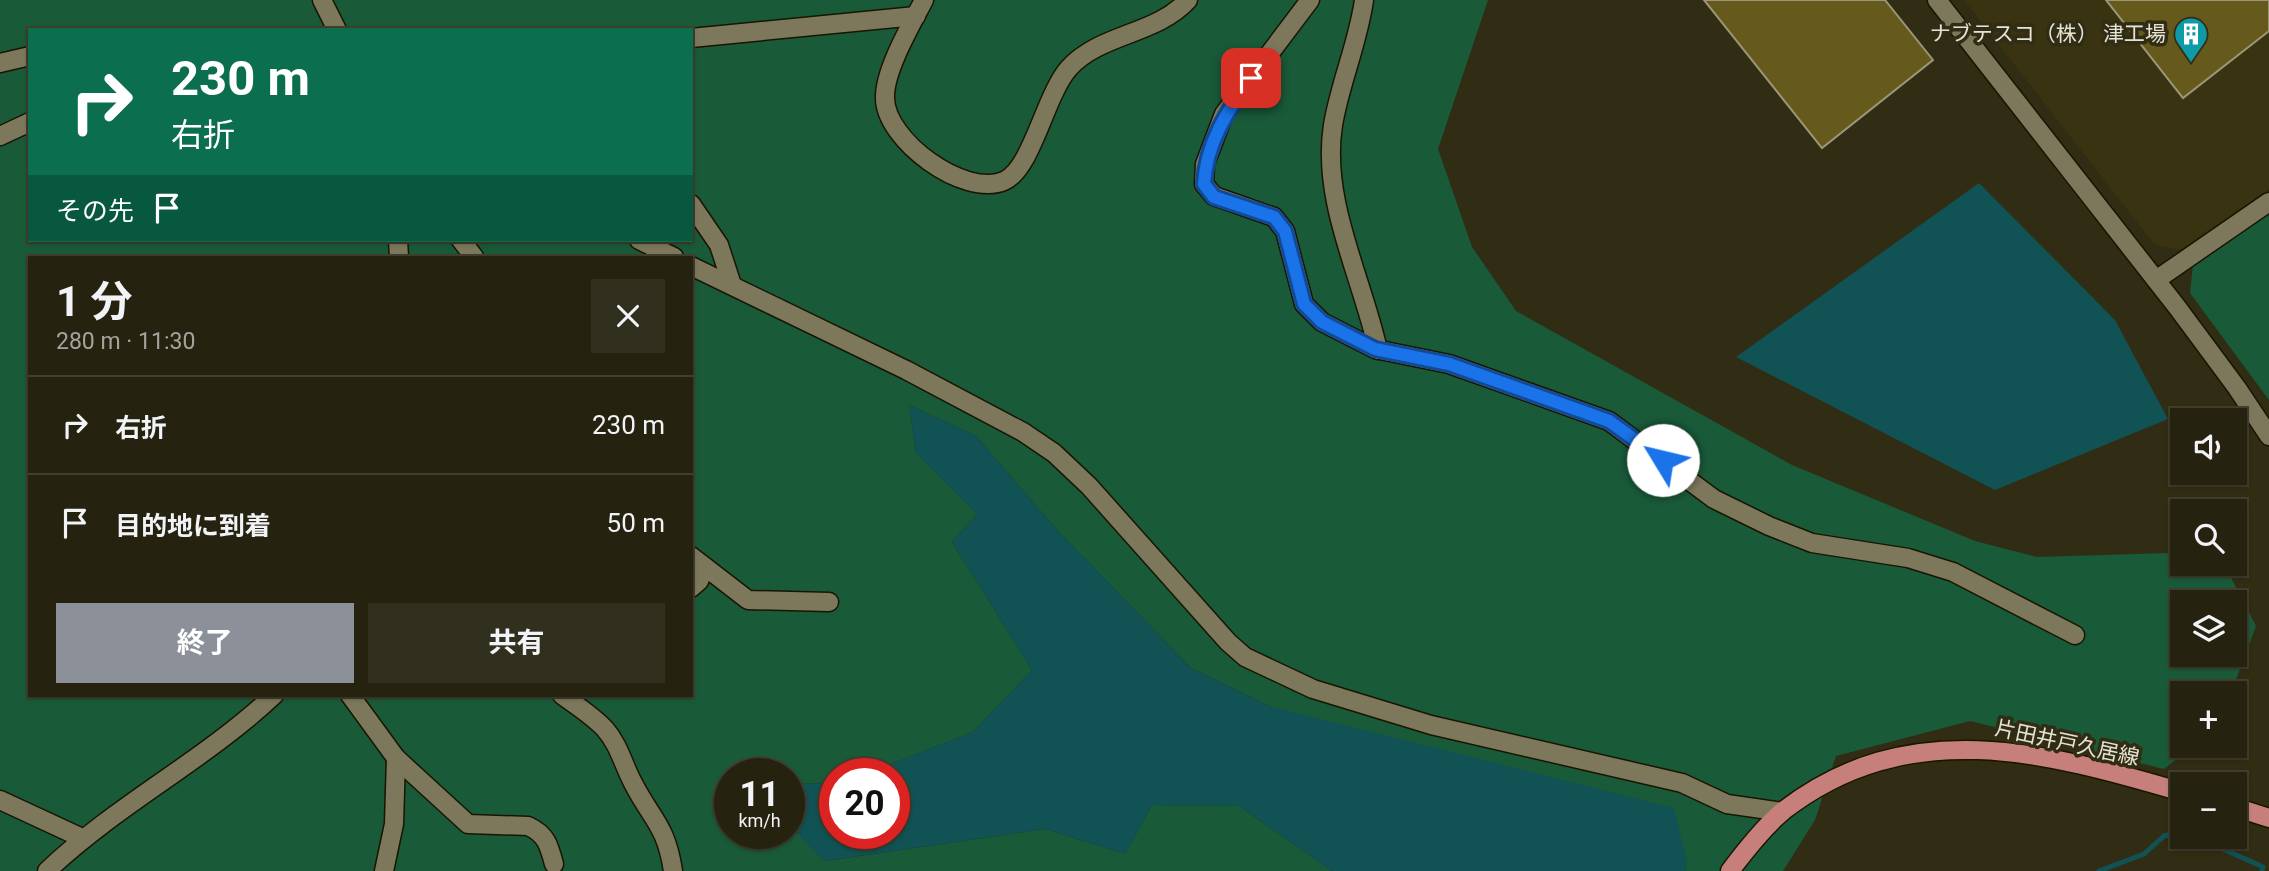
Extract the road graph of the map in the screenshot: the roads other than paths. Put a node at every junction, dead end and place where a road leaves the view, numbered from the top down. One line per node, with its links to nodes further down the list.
1 (322, 0): 7 (street)
2 (1188, 0): 6 (street)
3 (1310, 0): 22 (street)
4 (1364, 0): 22 (street)
5 (1937, 0): 20 (street)
6 (920, 8): 8 (street)
7 (336, 28)
8 (693, 38)
9 (28, 57): 10 (street)
10 (0, 63)
11 (28, 123): 12 (street)
12 (0, 136)
13 (2269, 202): 20 (street)
14 (693, 207): 21 (street)
15 (463, 242): 17 (street)
16 (645, 247): 18 (street)
17 (473, 256)
18 (671, 256)
19 (693, 267): 21 (street)
20 (2155, 280): 23 (street)
21 (732, 285): 35 (street)
22 (1378, 350): 27 (street)
23 (2269, 436)
24 (698, 562): 25 (street); 26 (street)
25 (693, 586)
26 (829, 602)
27 (2075, 635)
28 (272, 697): 37 (street)
29 (351, 697): 31 (street)
30 (565, 697): 41 (street)
31 (396, 758): 38 (street); 40 (street)
32 (2170, 789): 35 (main road, 片田井戸久居線)
33 (0, 800): 37 (street)
34 (2247, 811): 36 (main road)
35 (1782, 812): 42 (main road, 片田井戸久居線)
36 (2269, 817)
37 (82, 838): 39 (street)
38 (554, 864)
39 (47, 871)
40 (384, 871)
41 (673, 871)
42 (1730, 871)

